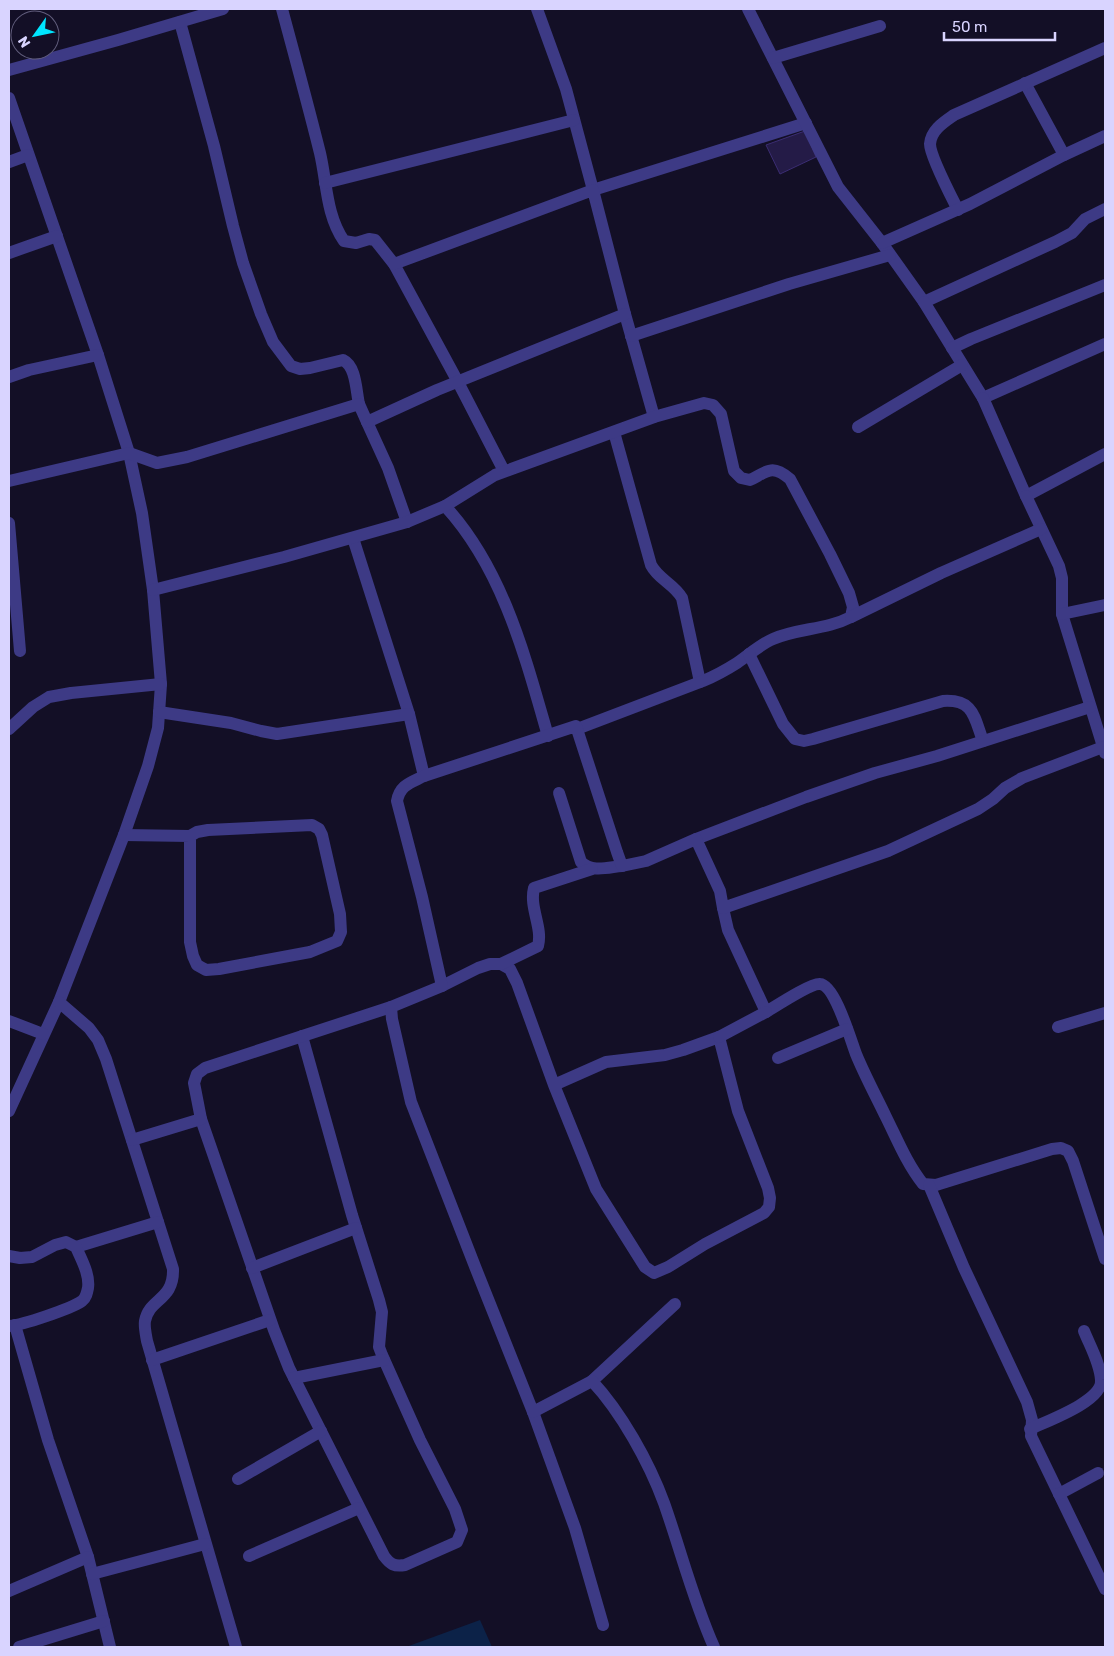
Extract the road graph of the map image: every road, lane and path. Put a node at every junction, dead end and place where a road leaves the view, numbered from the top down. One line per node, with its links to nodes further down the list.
1 (223, 9): 5 (street)
2 (282, 9): 18 (street)
3 (537, 9): 12 (street)
4 (748, 9): 8 (street)
5 (180, 22): 9 (street); 38 (street)
6 (880, 26): 8 (street)
7 (1105, 48): 10 (street)
8 (773, 58): 13 (street)
9 (9, 70)
10 (1025, 83): 15 (street); 21 (street)
11 (9, 98): 16 (street)
12 (574, 120): 18 (street); 19 (street)
13 (806, 123): 19 (street); 23 (street)
14 (1105, 136): 15 (street)
15 (1064, 155): 21 (street)
16 (28, 156): 17 (street); 22 (street)
17 (9, 162)
18 (325, 183): 26 (street)
19 (593, 190): 26 (street); 29 (street)
20 (1105, 209): 28 (street)
21 (958, 210): 23 (street)
22 (57, 236): 24 (street); 33 (street)
23 (882, 244): 25 (street)
24 (9, 253)
25 (890, 255): 28 (street); 30 (street)
26 (394, 264): 36 (street)
27 (1105, 285): 32 (street)
28 (924, 302): 32 (street)
29 (625, 314): 30 (street); 36 (street)
30 (631, 336): 39 (street)
31 (1105, 344): 37 (street)
32 (952, 348): 34 (street)
33 (98, 355): 35 (street); 43 (street)
34 (962, 365): 37 (street); 41 (street)
35 (9, 377)
36 (458, 382): 40 (street); 45 (street)
37 (982, 398): 47 (street)
38 (359, 404): 40 (street); 43 (street)
39 (654, 417): 42 (street); 56 (street)
40 (368, 422): 49 (street)
41 (858, 427)
42 (614, 432): 45 (street); 59 (street)
43 (129, 454): 46 (street); 53 (street)
44 (1105, 454): 47 (street)
45 (504, 471): 48 (street)
46 (9, 481)
47 (1026, 496): 51 (street)
48 (445, 506): 49 (street); 66 (street)
49 (407, 522): 52 (street)
50 (9, 523): 57 (street)
51 (1041, 529): 55 (street); 56 (street)
52 (353, 538): 53 (street); 63 (street)
53 (153, 590): 60 (street)
54 (1105, 606): 55 (street)
55 (1062, 614): 61 (street)
56 (851, 617): 58 (street)
57 (20, 651)
58 (749, 654): 59 (street); 67 (street)
59 (700, 682): 64 (street)
60 (161, 684): 62 (street); 65 (street)
61 (1090, 707): 67 (street); 68 (street)
62 (159, 712): 63 (street); 71 (street)
63 (409, 714): 69 (street)
64 (577, 728): 66 (street); 74 (street)
65 (9, 729)
66 (548, 736): 69 (street)
67 (983, 741): 73 (street)
68 (1104, 750): 76 (street)
69 (424, 776): 78 (street)
70 (559, 793): 75 (street)
71 (124, 835): 72 (street); 79 (street)
72 (190, 836): 72 (street)
73 (696, 840): 74 (street); 76 (street)
74 (622, 866): 75 (street)
75 (592, 869): 77 (street)
76 (723, 908): 81 (street)
77 (501, 964): 78 (street); 90 (street)
78 (442, 986): 80 (street)
79 (59, 1002): 86 (street); 93 (street)
80 (391, 1007): 87 (street); 109 (street)
81 (766, 1012): 85 (street); 88 (street)
82 (1105, 1013): 84 (street)
83 (9, 1021): 86 (street)
84 (1058, 1027)
85 (847, 1029): 89 (street); 94 (street)
86 (44, 1034): 91 (street)
87 (302, 1036): 92 (street); 96 (street)
88 (718, 1037): 90 (street); 90 (street)
89 (778, 1058)
90 (554, 1085)
91 (9, 1111)
92 (200, 1119): 93 (street); 100 (street)
93 (132, 1140): 95 (street)
94 (929, 1185): 99 (street); 110 (street)
95 (158, 1222): 97 (street); 105 (street)
96 (356, 1228): 100 (street); 106 (street)
97 (76, 1248): 98 (street); 103 (street)
98 (9, 1256)
99 (1105, 1259)
100 (252, 1268): 102 (street)
101 (675, 1304): 108 (street)
102 (270, 1320): 105 (street); 107 (street)
103 (12, 1326): 118 (street)
104 (1084, 1331): 110 (street)
105 (152, 1360): 116 (street)
106 (384, 1360): 107 (street); 115 (street)
107 (294, 1378): 111 (street)
108 (592, 1381): 109 (street); 127 (street)
109 (533, 1412): 123 (street)
110 (1030, 1429): 114 (street)
111 (321, 1431): 113 (street); 115 (street)
112 (1098, 1473): 114 (street)
113 (238, 1479)
114 (1059, 1494): 120 (street)
115 (359, 1508): 117 (street)
116 (205, 1544): 119 (street); 126 (street)
117 (249, 1556)
118 (88, 1557): 119 (street); 121 (street)
119 (92, 1574): 122 (street)
120 (1105, 1589)
121 (9, 1591)
122 (104, 1621): 124 (street); 125 (street)
123 (603, 1625)
124 (19, 1646)
125 (110, 1647)
126 (236, 1647)
127 (714, 1647)

